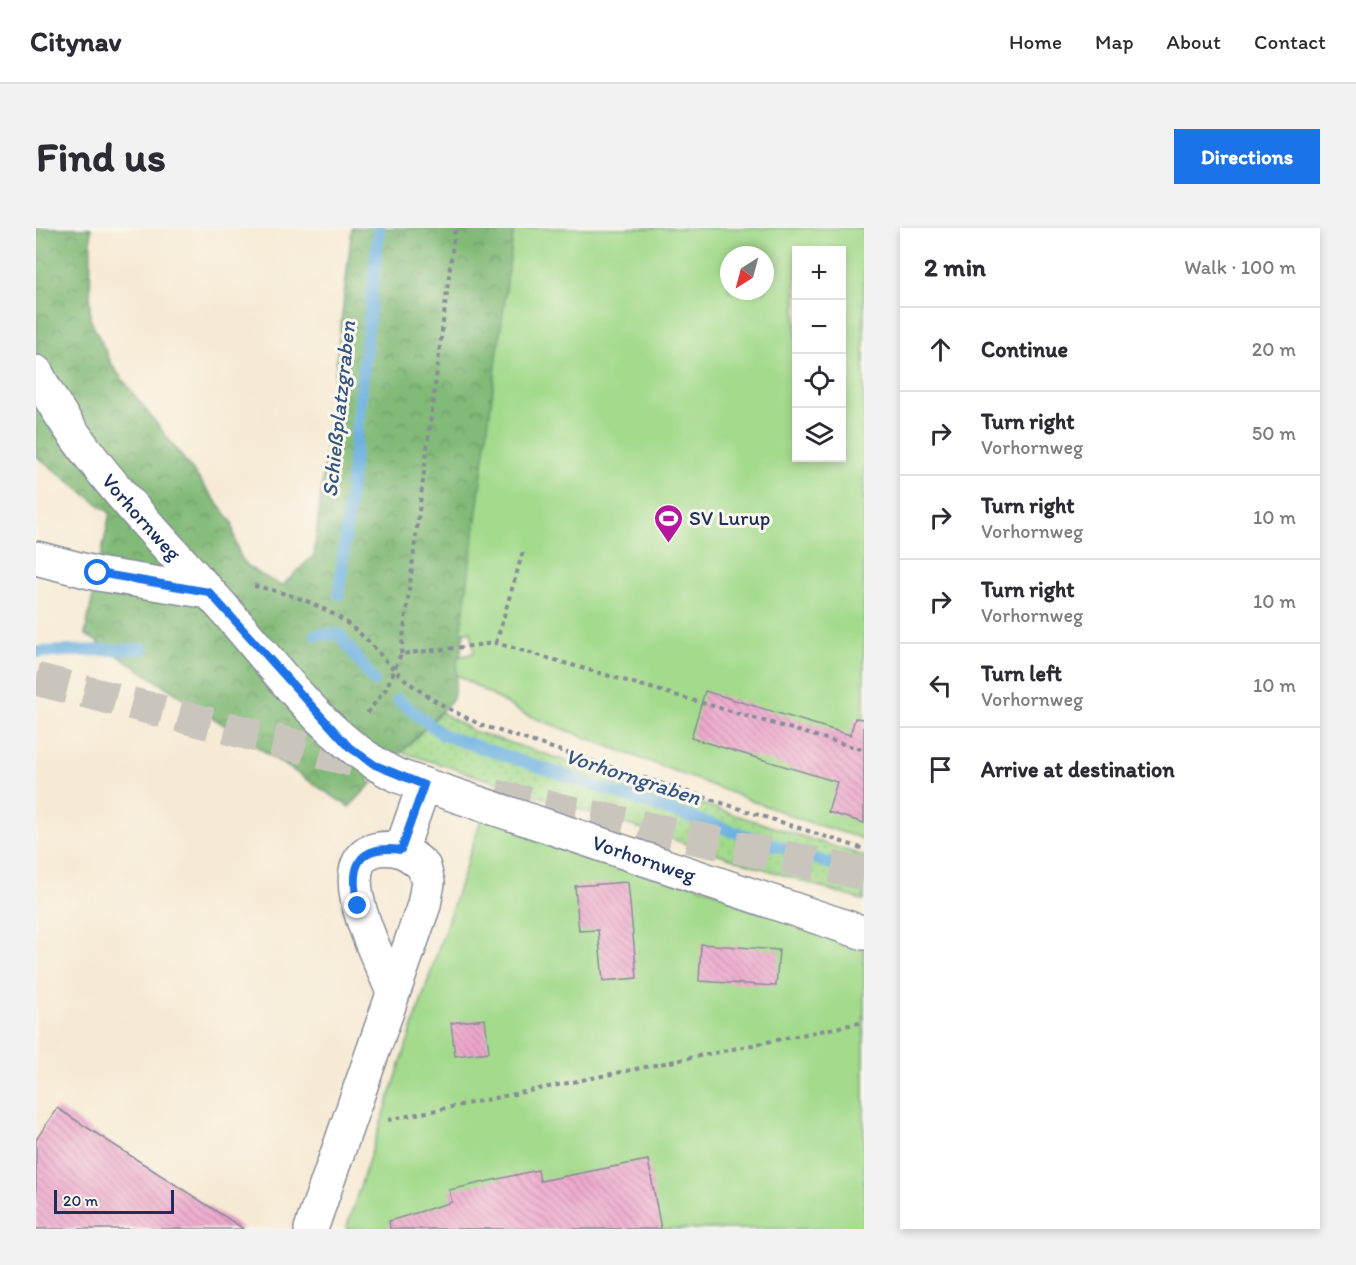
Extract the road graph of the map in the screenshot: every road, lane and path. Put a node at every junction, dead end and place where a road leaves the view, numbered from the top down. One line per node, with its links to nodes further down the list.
1 (455, 228): 8 (path)
2 (36, 372): 6 (street, Vorhornweg)
3 (524, 548): 7 (path)
4 (36, 558): 6 (street)
5 (248, 584): 9 (path)
6 (209, 592): 10 (street, Vorhornweg)
7 (496, 642): 8 (path); 11 (path)
8 (401, 654): 9 (path)
9 (394, 670): 10 (path); 13 (path)
10 (341, 739): 12 (street, Vorhornweg)
11 (864, 750)
12 (424, 785): 14 (street); 15 (street, Vorhornweg)
13 (864, 849)
14 (401, 850): 16 (street); 16 (street)
15 (864, 933)
16 (393, 992): 18 (street)
17 (864, 1022): 18 (path)
18 (346, 1128): 19 (street)
19 (311, 1229)

